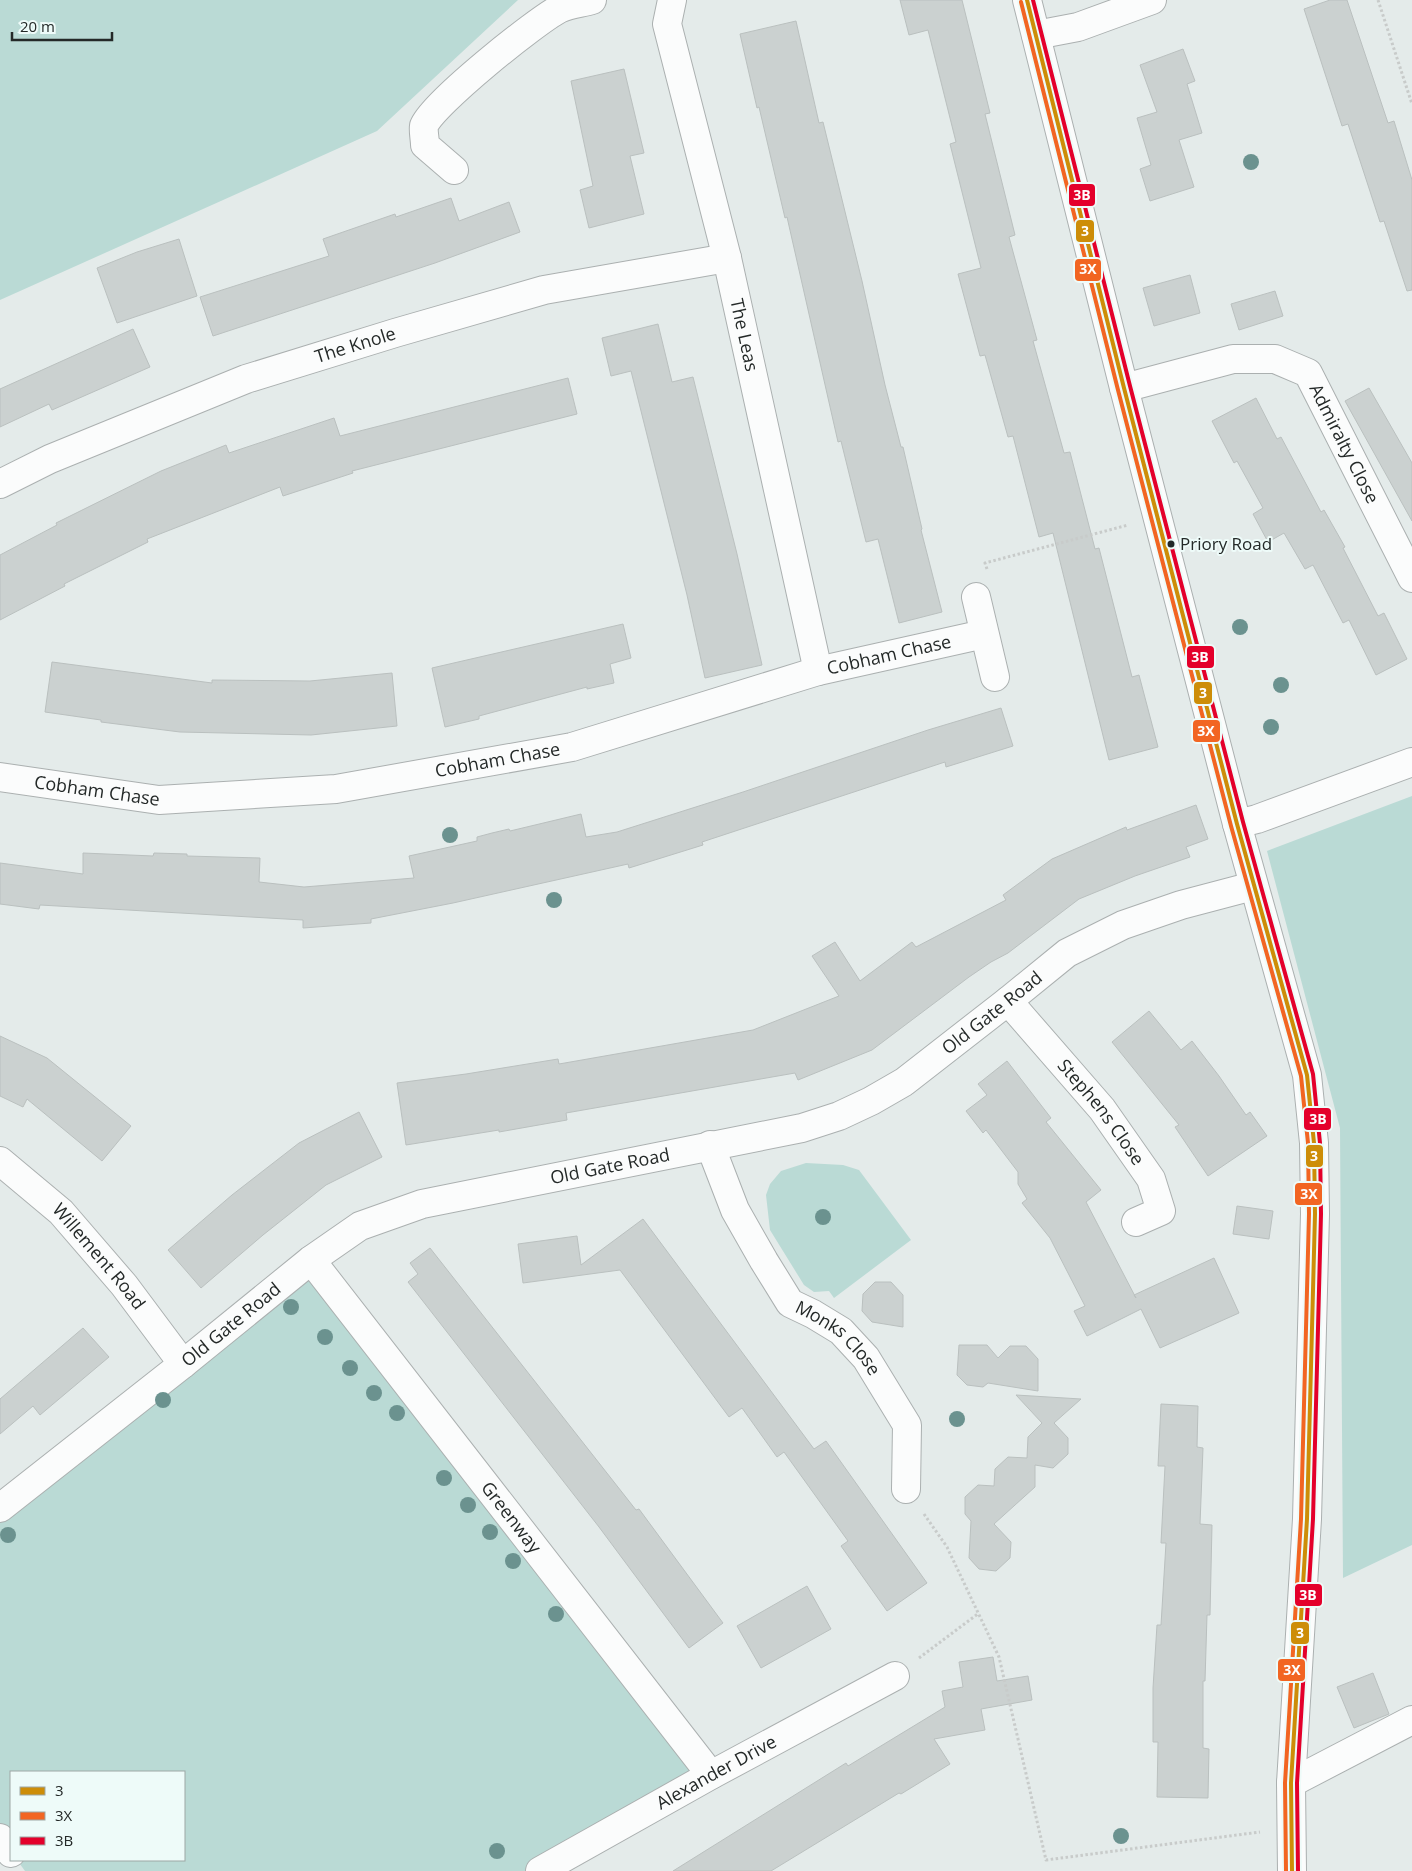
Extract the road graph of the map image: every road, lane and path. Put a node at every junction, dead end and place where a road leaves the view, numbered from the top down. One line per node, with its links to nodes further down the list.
1 (592, 0): 8 (street)
2 (672, 0): 9 (street, The Leas)
3 (1027, 0): 6 (street)
4 (1152, 0): 6 (street)
5 (1378, 0): 7 (path)
6 (1036, 35): 10 (street)
7 (1412, 104)
8 (454, 170)
9 (727, 258): 11 (street, The Knole); 16 (street, The Leas)
10 (1124, 388): 12 (street); 13 (street, Admiralty Close)
11 (0, 484)
12 (1157, 517): 14 (path); 20 (street)
13 (1412, 578)
14 (976, 597): 15 (street)
15 (984, 634): 16 (street, Cobham Chase); 17 (street)
16 (818, 672): 19 (street, Cobham Chase)
17 (995, 677)
18 (1412, 762): 20 (street)
19 (0, 777)
20 (1237, 824): 21 (street)
21 (1253, 886): 22 (street, Old Gate Road); 34 (street)
22 (1008, 1001): 23 (street, Old Gate Road); 25 (street, Stephens Close)
23 (710, 1145): 26 (street, Old Gate Road); 28 (street, Monks Close)
24 (0, 1161): 27 (street, Willement Road)
25 (1136, 1222)
26 (311, 1260): 27 (street, Old Gate Road); 33 (street, Greenway)
27 (183, 1364): 29 (street, Old Gate Road)
28 (906, 1490): 30 (path)
29 (0, 1508)
30 (979, 1614): 31 (path); 35 (path)
31 (895, 1676): 33 (street, Alexander Drive)
32 (1412, 1720): 34 (street)
33 (711, 1774): 38 (street, Alexander Drive)
34 (1291, 1783): 35 (street)
35 (1293, 1828): 39 (street)
36 (0, 1838): 37 (street)
37 (10, 1852)
38 (540, 1871)
39 (1292, 1871)

